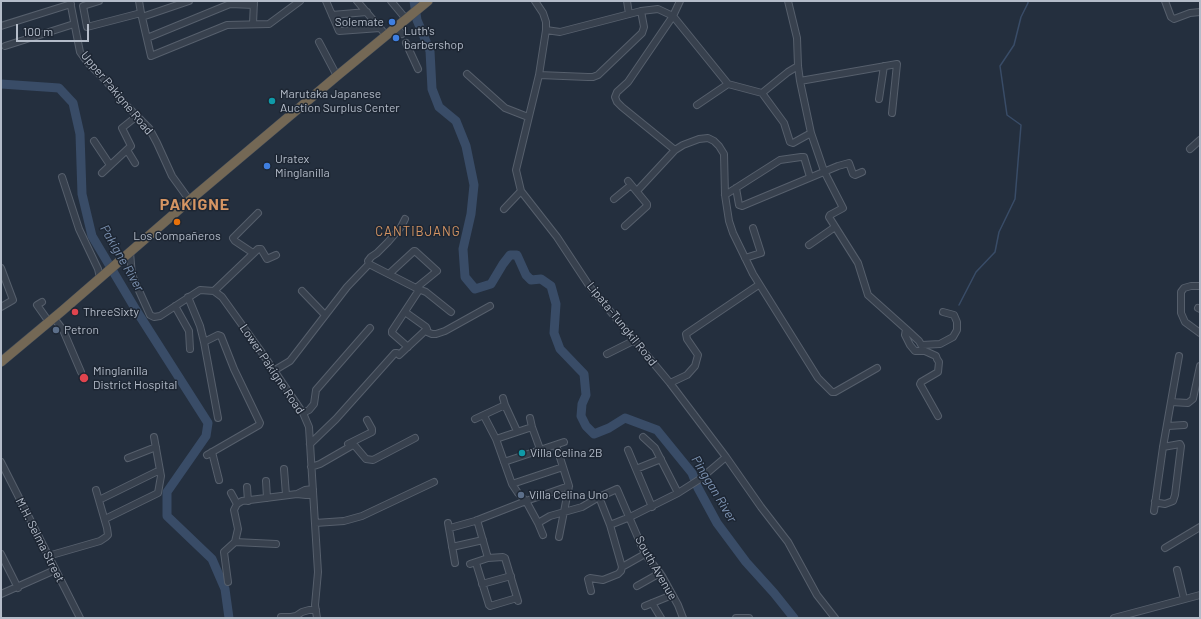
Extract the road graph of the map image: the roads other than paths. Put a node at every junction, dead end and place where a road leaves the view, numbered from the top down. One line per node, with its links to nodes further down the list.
1 (99, 1): 20 (street)
2 (140, 1): 20 (street)
3 (189, 1): 20 (street)
4 (300, 1): 25 (street)
5 (326, 1): 21 (street)
6 (357, 1): 17 (street)
7 (390, 1): 23 (street)
8 (535, 1): 28 (street, Lipata-Tungkil Road)
9 (627, 1): 19 (street)
10 (680, 1): 22 (street)
11 (788, 1): 34 (street)
12 (1165, 1): 18 (street)
13 (70, 3): 24 (street, Upper Pakigne Road); 26 (street)
14 (254, 3): 25 (street); 30 (street)
15 (425, 3): 23 (highway)
16 (640, 11): 19 (street); 22 (street); 38 (street)
17 (367, 12): 21 (street); 27 (street)
18 (1200, 12)
19 (629, 14): 28 (street)
20 (142, 15): 30 (street)
21 (332, 15): 27 (street)
22 (673, 16): 41 (street); 53 (street)
23 (408, 17): 29 (highway)
24 (74, 24): 33 (street); 46 (street, Upper Pakigne Road)
25 (253, 24): 30 (street)
26 (1, 26)
27 (380, 28): 29 (street)
28 (546, 30): 38 (street, Lipata-Tungkil Road)
29 (386, 35): 39 (highway)
30 (147, 38)
31 (319, 42): 39 (street)
32 (406, 43): 36 (street)
33 (5, 46)
34 (798, 66): 40 (street); 42 (street)
35 (884, 66): 40 (street); 43 (street); 45 (street)
36 (418, 70)
37 (467, 74): 47 (street)
38 (539, 75): 47 (street, Lipata-Tungkil Road)
39 (337, 76): 66 (highway)
40 (800, 81): 48 (street)
41 (728, 84): 42 (street); 44 (street)
42 (762, 93): 48 (street)
43 (879, 99)
44 (697, 105)
45 (892, 113)
46 (137, 116): 52 (street); 66 (street, Upper Pakigne Road)
47 (528, 117): 62 (street, Lipata-Tungkil Road)
48 (811, 133): 56 (street)
49 (1200, 140): 51 (street)
50 (94, 141): 55 (street)
51 (1190, 149)
52 (127, 150): 54 (street); 55 (street)
53 (675, 150): 63 (street); 64 (street)
54 (135, 163)
55 (110, 165): 58 (street)
56 (824, 171): 57 (street); 60 (street); 71 (street)
57 (862, 172)
58 (102, 173)
59 (62, 176): 81 (street)
60 (810, 177): 61 (street); 61 (street)
61 (736, 188): 64 (street)
62 (521, 190): 67 (street); 102 (street, Lipata-Tungkil Road)
63 (637, 192): 65 (street); 70 (street)
64 (725, 195): 77 (street)
65 (614, 199)
66 (190, 200): 75 (highway)
67 (504, 209)
68 (258, 213): 74 (street)
69 (405, 219): 78 (street)
70 (625, 226)
71 (834, 227): 73 (street); 99 (street)
72 (753, 228): 77 (street)
73 (809, 245)
74 (253, 253): 76 (street); 87 (street)
75 (127, 255): 81 (highway); 90 (street)
76 (276, 255)
77 (745, 258): 111 (street)
78 (369, 264): 80 (street); 96 (street)
79 (1, 268): 82 (street)
80 (389, 274): 85 (street); 85 (street)
81 (102, 277): 97 (highway)
82 (4, 283): 92 (street)
83 (758, 286): 114 (street)
84 (1200, 286): 101 (street)
85 (417, 289): 93 (street); 94 (street)
86 (302, 290): 96 (street)
87 (214, 291): 88 (street); 112 (street, Lower Pakigne Road)
88 (188, 297): 90 (street); 103 (street)
89 (42, 302): 97 (street)
90 (175, 306): 106 (street)
91 (490, 306): 100 (street)
92 (1, 307)
93 (405, 312): 100 (street); 104 (street)
94 (451, 312)
95 (943, 312): 105 (street)
96 (325, 315): 112 (street)
97 (52, 320): 109 (highway); 113 (street)
98 (370, 328): 118 (street)
99 (906, 328): 105 (street); 105 (street)
100 (425, 331): 104 (street)
101 (1200, 333)
102 (635, 340): 107 (street); 114 (street, Lipata-Tungkil Road)
103 (204, 342): 121 (street); 152 (street)
104 (408, 347): 134 (street)
105 (923, 348): 120 (street)
106 (190, 349)
107 (607, 354)
108 (1180, 356): 116 (street)
109 (1, 362)
110 (1200, 366): 116 (street)
111 (877, 368)
112 (275, 370): 118 (street, Lower Pakigne Road)
113 (81, 372)
114 (670, 383): 141 (street, Lipata-Tungkil Road)
115 (503, 398): 117 (street)
116 (1171, 402): 126 (street)
117 (505, 405): 119 (street); 128 (street)
118 (303, 413): 134 (street, Lower Pakigne Road)
119 (484, 416): 123 (street); 132 (street)
120 (938, 416)
121 (218, 418)
122 (530, 418): 127 (street)
123 (475, 419)
124 (367, 420): 137 (street)
125 (1184, 425): 126 (street)
126 (1168, 426): 138 (street)
127 (532, 427): 128 (street); 139 (street)
128 (517, 431): 132 (street)
129 (154, 437): 136 (street)
130 (415, 438): 137 (street)
131 (643, 438): 143 (street)
132 (496, 439): 145 (street)
133 (564, 442): 135 (street)
134 (310, 444): 146 (street, Lower Pakigne Road)
135 (556, 445): 139 (street); 147 (street)
136 (156, 447): 142 (street); 150 (street)
137 (348, 447): 146 (street)
138 (1163, 447): 168 (street); 168 (street)
139 (540, 449): 145 (street)
140 (628, 450): 149 (street)
141 (726, 457): 161 (street); 216 (street, Lipata-Tungkil Road)
142 (128, 458)
143 (661, 459): 149 (street); 161 (street)
144 (1, 462): 151 (street, M.H. Selma Street)
145 (504, 462): 155 (street)
146 (311, 467): 159 (street, Lower Pakigne Road)
147 (563, 467): 155 (street); 156 (street)
148 (284, 469): 162 (street)
149 (636, 469): 170 (street)
150 (160, 470): 165 (street); 174 (street)
151 (4, 473): 189 (street, M.H. Selma Street)
152 (219, 480)
153 (266, 481): 164 (street)
154 (434, 482): 176 (street)
155 (512, 484): 167 (street)
156 (569, 486): 167 (street); 171 (street)
157 (247, 487): 166 (street)
158 (96, 490): 165 (street)
159 (313, 492): 162 (street); 176 (street, Lower Pakigne Road)
160 (231, 493): 169 (street)
161 (678, 493): 170 (street)
162 (286, 495): 164 (street)
163 (599, 497): 171 (street); 173 (street, South Avenue); 178 (street)
164 (267, 498): 166 (street)
165 (99, 500): 174 (street)
166 (248, 500): 169 (street)
167 (526, 501): 175 (street); 177 (street)
168 (1155, 501): 172 (street)
169 (236, 504): 183 (street)
170 (652, 507): 173 (street)
171 (565, 511): 177 (street); 181 (street)
172 (1154, 511)
173 (630, 517): 178 (street); 188 (street, South Avenue)
174 (105, 519): 189 (street)
175 (477, 520): 182 (street); 185 (street)
176 (315, 523): 208 (street, Lower Pakigne Road)
177 (538, 523): 180 (street)
178 (610, 525): 192 (street)
179 (1200, 527): 186 (street)
180 (543, 535)
181 (559, 537)
182 (483, 540): 185 (street); 190 (street)
183 (234, 542): 184 (street); 197 (street)
184 (276, 544)
185 (452, 547): 191 (street)
186 (1165, 548)
187 (1, 554): 200 (street)
188 (645, 554): 192 (street); 195 (street, South Avenue)
189 (48, 556): 193 (street, M.H. Selma Street)
190 (488, 558): 196 (street); 198 (street)
191 (455, 563)
192 (622, 568): 201 (street)
193 (55, 570): 200 (street); 210 (street, M.H. Selma Street)
194 (1177, 570): 205 (street)
195 (660, 573): 199 (street); 203 (street, South Avenue)
196 (511, 576): 198 (street); 198 (street)
197 (228, 582)
198 (482, 584)
199 (637, 586)
200 (18, 588): 202 (street)
201 (591, 591)
202 (1, 594)
203 (672, 595): 206 (street); 213 (street, South Avenue)
204 (1200, 595): 205 (street)
205 (1184, 599): 217 (street)
206 (652, 603): 207 (street); 212 (street)
207 (646, 606)
208 (316, 610): 209 (street); 211 (street, Lower Pakigne Road)
209 (281, 617)
210 (80, 618)
211 (317, 618)
212 (661, 618)
213 (682, 618)
214 (736, 618): 215 (street)
215 (749, 618)
216 (835, 618)
217 (1114, 618)

